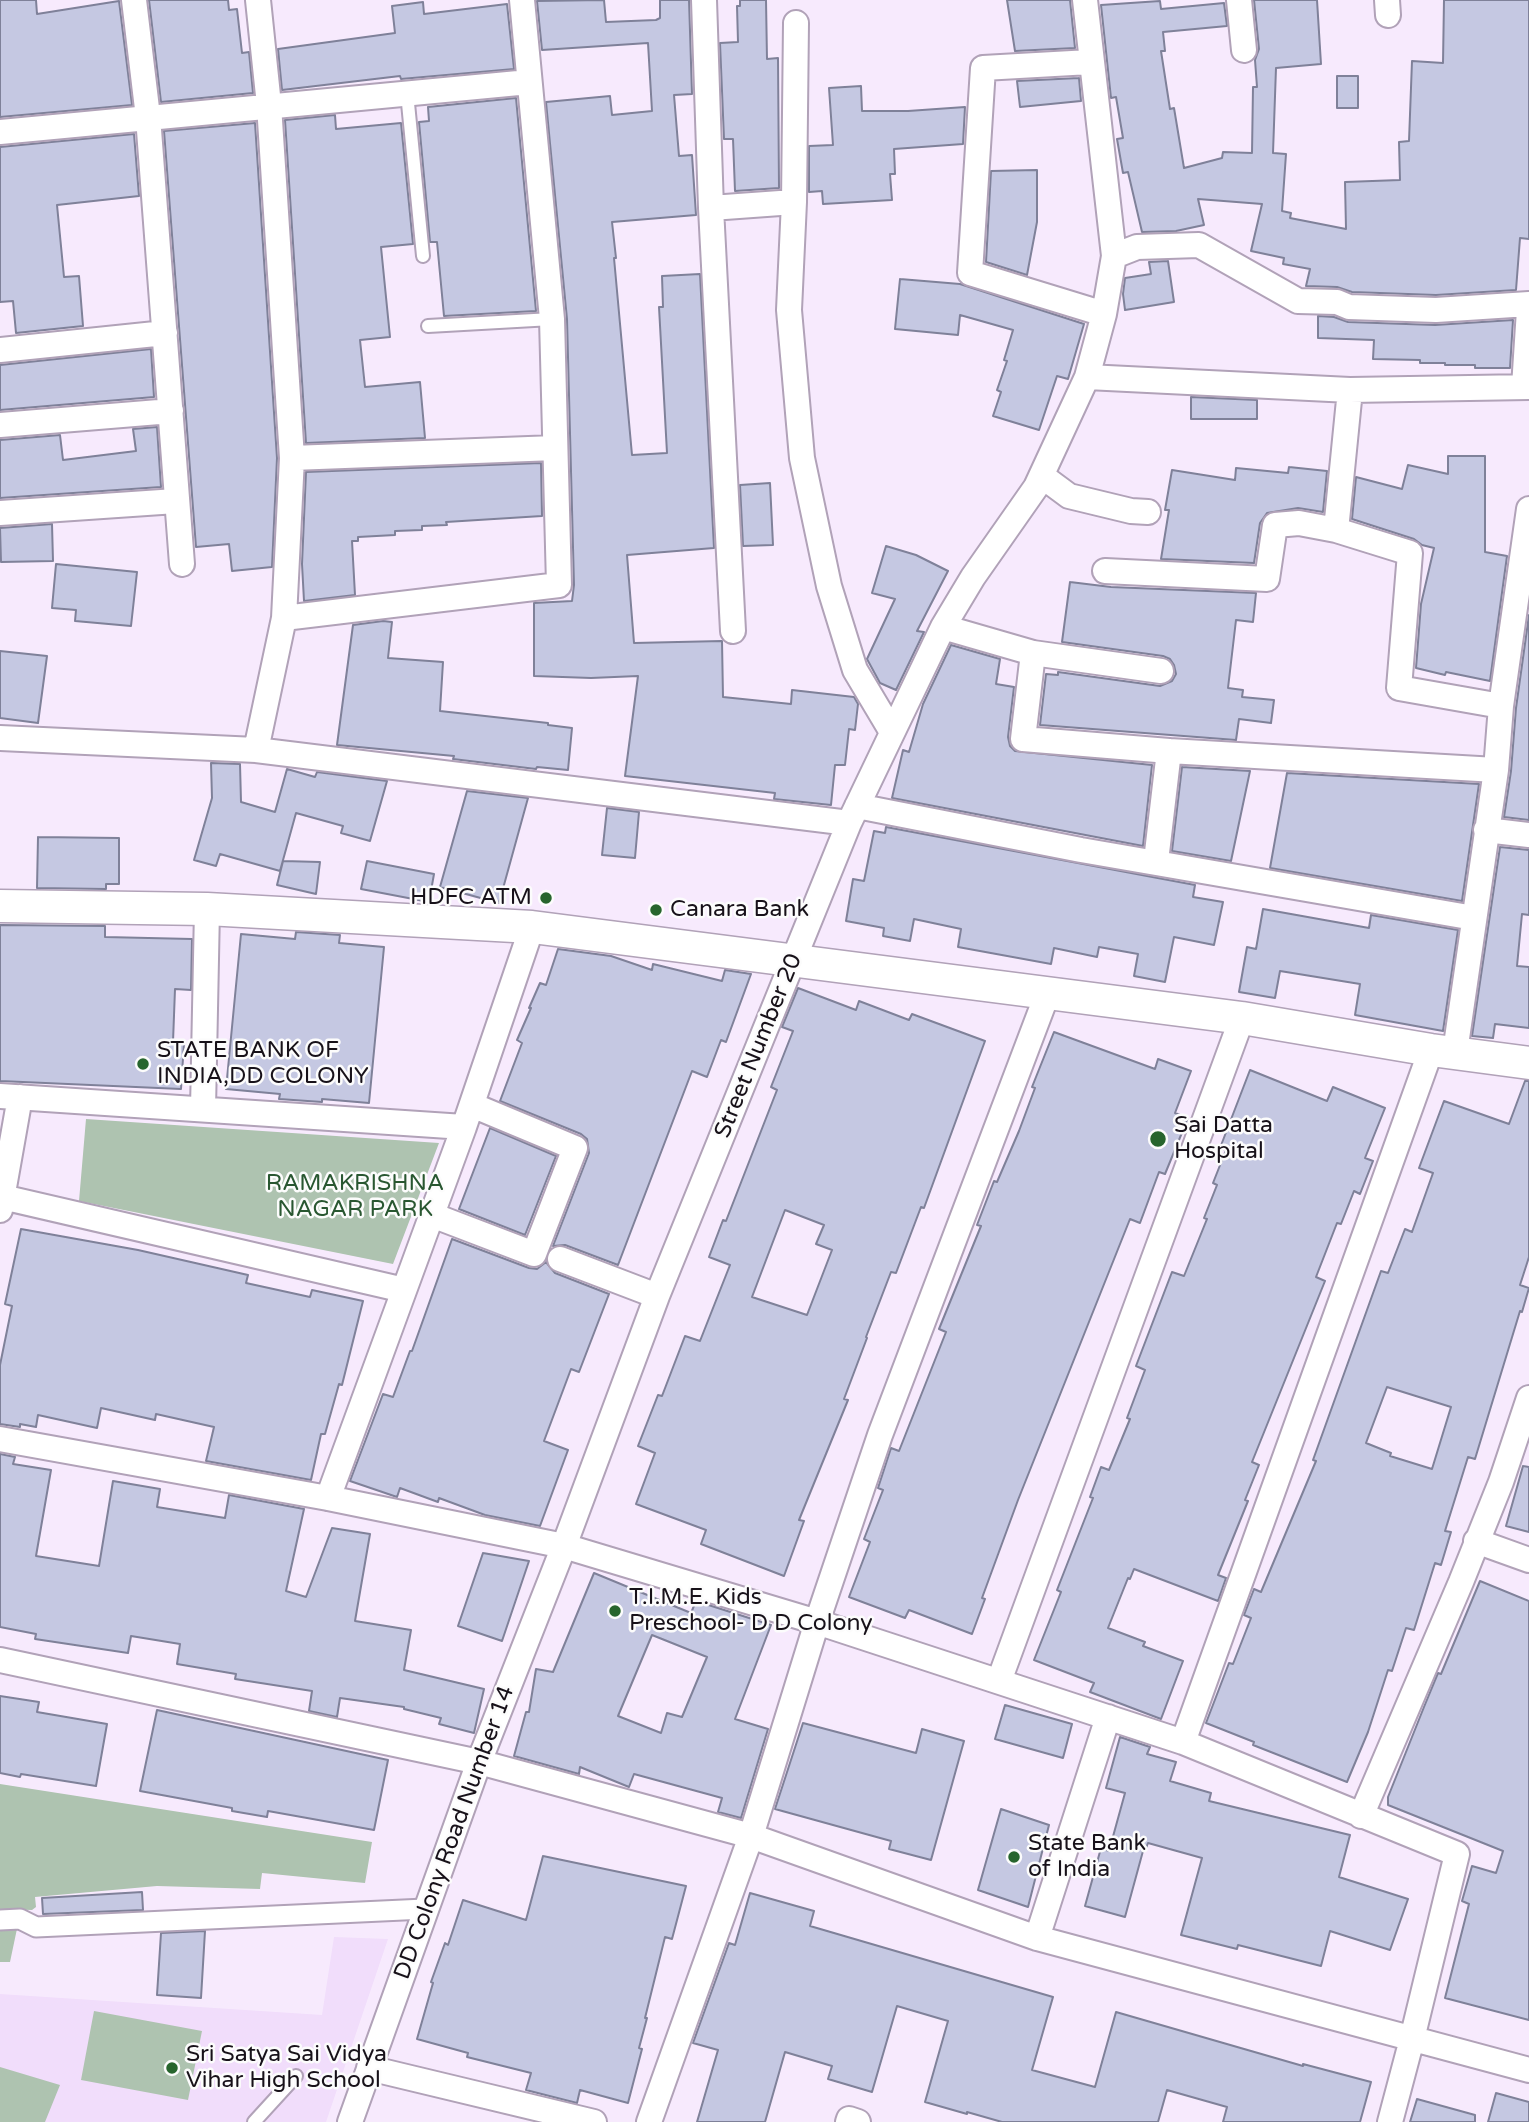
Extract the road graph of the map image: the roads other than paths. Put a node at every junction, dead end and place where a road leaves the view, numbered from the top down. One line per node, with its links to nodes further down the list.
1 (134, 0): 13 (street)
2 (258, 0): 12 (street)
3 (522, 0): 10 (street)
4 (704, 0): 16 (street)
5 (1085, 0): 9 (street, Street Number 20)
6 (1239, 0): 8 (street)
7 (796, 23): 15 (street)
8 (1244, 50)
9 (1090, 62): 18 (street, Street Number 20); 21 (street)
10 (529, 82): 11 (street); 22 (street)
11 (407, 93): 12 (street); 17 (lane)
12 (269, 105): 13 (street); 32 (street)
13 (148, 117): 14 (street); 24 (street)
14 (0, 132)
15 (794, 202): 16 (street); 47 (street)
16 (711, 208): 43 (street)
17 (424, 256)
18 (1114, 256): 19 (street); 21 (street, Street Number 20)
19 (1529, 304)
20 (1529, 310): 27 (street)
21 (1104, 314): 26 (street, Street Number 20)
22 (552, 319): 23 (lane); 31 (street)
23 (428, 326)
24 (165, 333): 25 (street); 29 (street)
25 (0, 350)
26 (1087, 377): 28 (street); 33 (street, Street Number 20)
27 (1527, 387): 28 (street)
28 (1350, 390): 38 (street)
29 (171, 411): 30 (street); 34 (street)
30 (0, 425)
31 (555, 448): 32 (street); 41 (street)
32 (292, 458): 41 (street)
33 (1042, 475): 36 (street); 42 (street, Street Number 20)
34 (176, 500): 37 (street); 39 (street)
35 (1529, 509): 46 (street)
36 (1148, 512)
37 (0, 513)
38 (1336, 530): 40 (street); 46 (street)
39 (182, 564)
40 (1105, 571)
41 (284, 618): 49 (street)
42 (943, 627): 44 (street); 47 (street, Street Number 20)
43 (733, 631)
44 (1034, 653): 45 (street); 50 (street)
45 (1161, 671)
46 (1501, 706): 51 (street)
47 (892, 732): 52 (street, Street Number 20)
48 (0, 738): 49 (street)
49 (257, 750): 52 (street)
50 (1169, 751): 51 (street); 55 (street)
51 (1496, 770): 53 (street)
52 (853, 814): 55 (street); 60 (street, Street Number 20)
53 (1486, 830): 54 (street); 58 (street)
54 (1529, 835)
55 (1156, 861): 58 (street)
56 (0, 906): 57 (street)
57 (207, 909): 59 (street); 66 (street)
58 (1474, 918): 63 (street)
59 (532, 927): 60 (street); 67 (street)
60 (795, 960): 61 (street); 72 (street, Street Number 20)
61 (1048, 992): 62 (street); 79 (street)
62 (1242, 1018): 63 (street); 81 (street)
63 (1443, 1051): 64 (street); 83 (street)
64 (1529, 1063)
65 (10, 1097): 66 (street); 68 (street)
66 (202, 1109): 67 (street)
67 (468, 1116): 69 (street); 69 (street)
68 (1, 1203): 71 (street)
69 (432, 1214): 71 (street)
70 (559, 1259): 72 (street)
71 (404, 1290): 75 (street)
72 (657, 1296): 77 (street, Street Number 20)
73 (1529, 1398): 76 (street)
74 (0, 1439): 75 (street)
75 (328, 1498): 77 (street)
76 (1476, 1541): 78 (street); 85 (street)
77 (564, 1546): 79 (street); 84 (street, DD Colony Road Number 14)
78 (1529, 1560)
79 (817, 1622): 81 (street); 86 (street)
80 (0, 1660): 84 (street)
81 (999, 1681): 82 (street)
82 (1108, 1717): 83 (street); 89 (street)
83 (1183, 1742): 85 (street)
84 (479, 1762): 86 (street); 87 (street, DD Colony Road Number 14)
85 (1361, 1816): 90 (street)
86 (751, 1836): 89 (street); 97 (street)
87 (425, 1909): 88 (street); 91 (street, DD Colony Road Number 14)
88 (0, 1920)
89 (1037, 1938): 90 (street)
90 (1412, 2039): 92 (street); 100 (street)
91 (369, 2068): 95 (street, DD Colony Road Number 14); 96 (street)
92 (1529, 2070)
93 (296, 2076): 94 (lane)
94 (254, 2122)
95 (350, 2122)
96 (594, 2122)
97 (649, 2122)
98 (848, 2122): 99 (street)
99 (858, 2122)
100 (1390, 2122)

